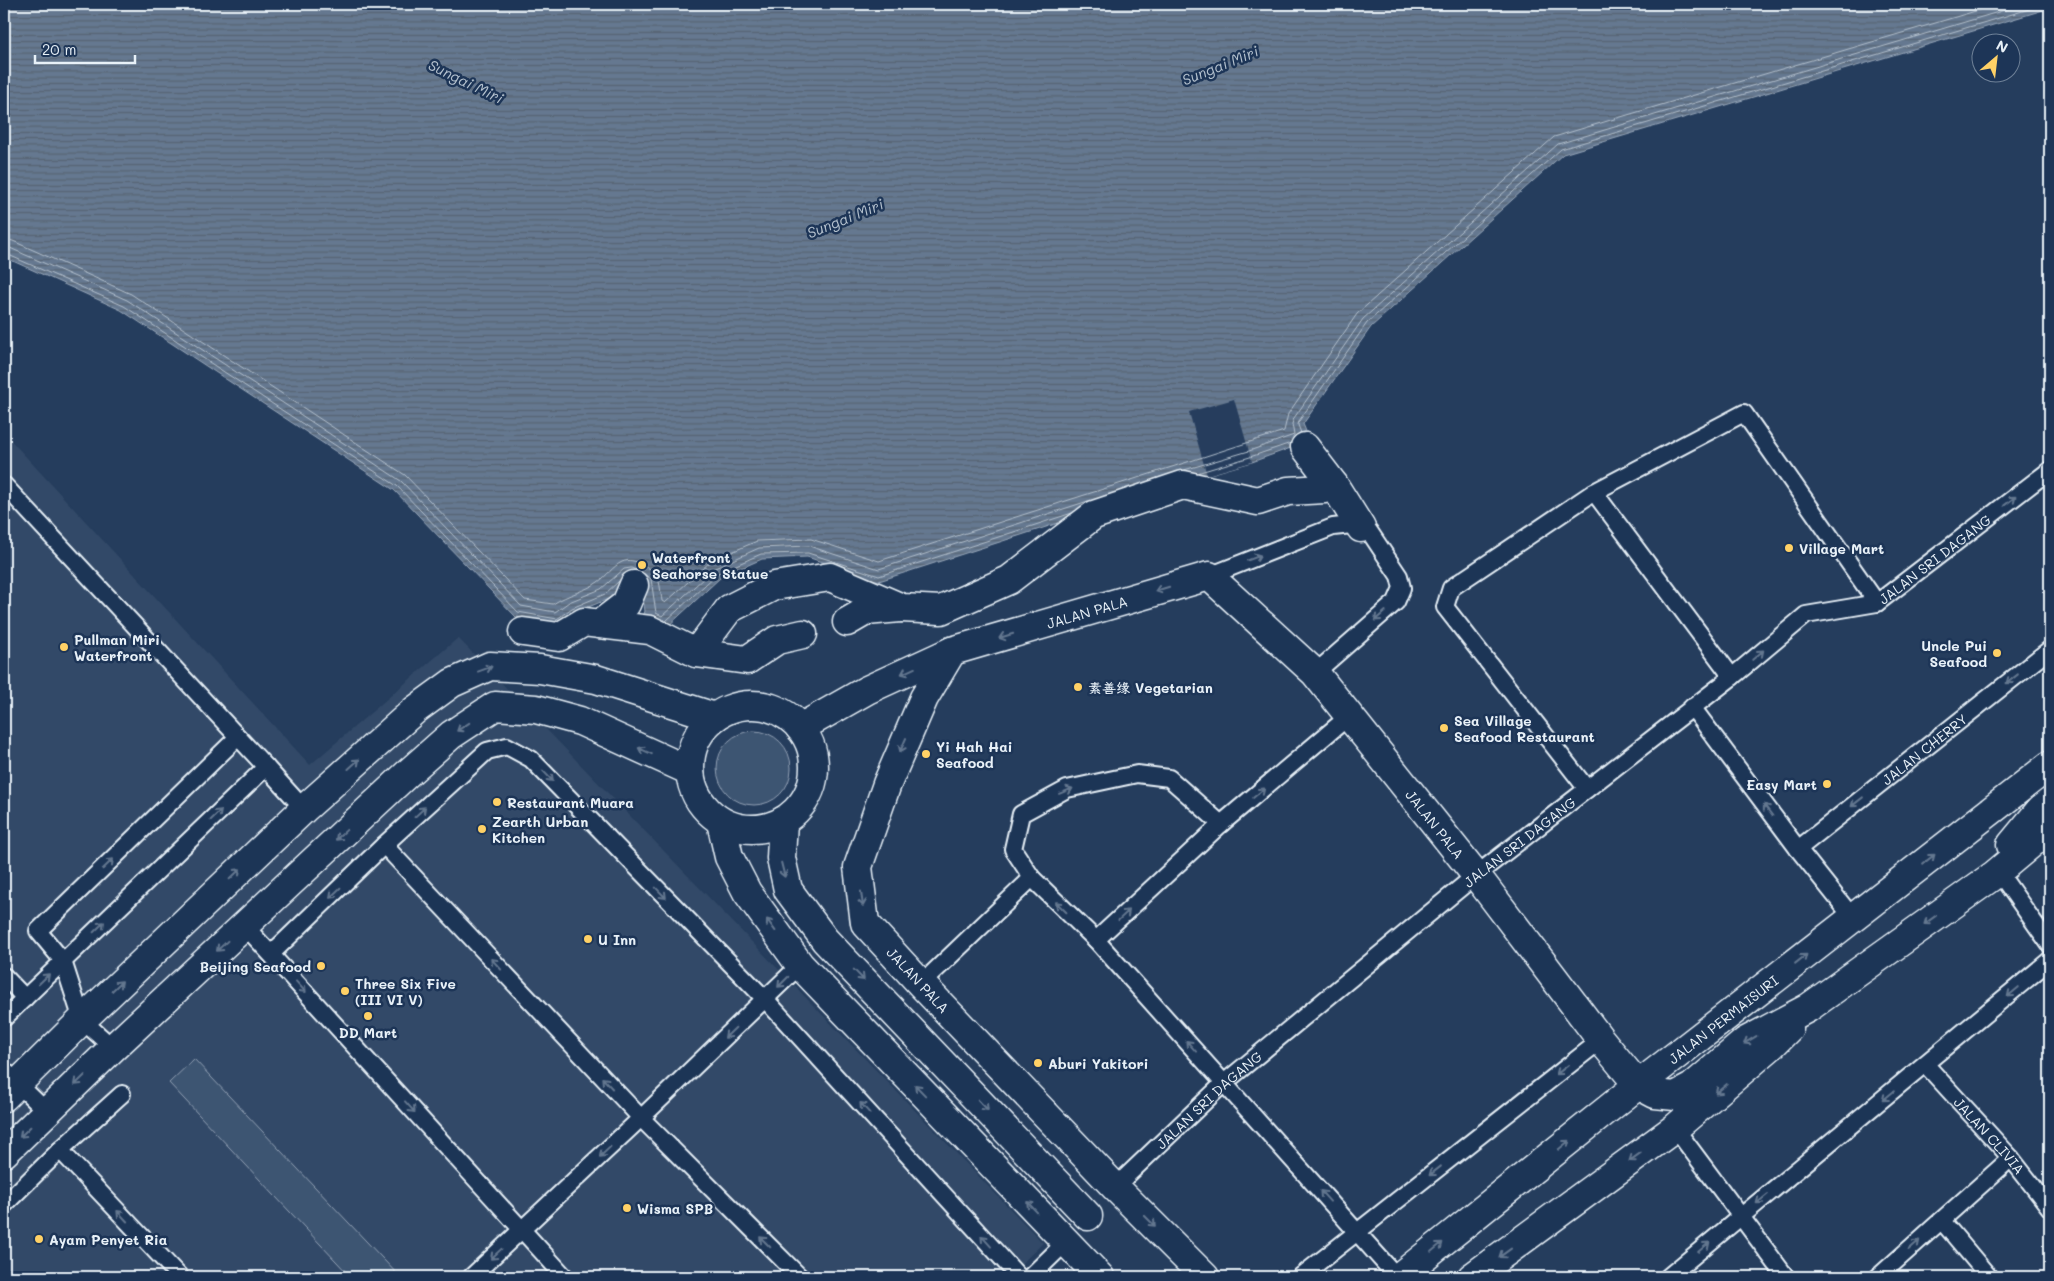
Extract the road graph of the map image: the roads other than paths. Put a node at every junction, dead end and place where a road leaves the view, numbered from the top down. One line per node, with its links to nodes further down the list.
1 (1305, 447): 4 (street)
2 (2050, 470): 9 (lane, JALAN SRI DAGANG, one-way to 2)
3 (4, 485): 24 (lane)
4 (1334, 486): 6 (street); 10 (street)
5 (1594, 492): 9 (lane); 19 (lane); 28 (lane)
6 (1361, 528): 7 (lane, one-way to 6); 18 (lane, one-way to 18)
7 (1209, 576): 16 (street, JALAN PALA, one-way to 16); 18 (street, JALAN PALA)
8 (634, 585): 12 (street)
9 (1877, 603): 19 (lane, JALAN SRI DAGANG, one-way to 9)
10 (902, 608): 11 (street); 17 (street)
11 (847, 622)
12 (600, 624): 13 (street); 17 (street)
13 (523, 632)
14 (803, 634): 17 (street)
15 (2050, 649): 36 (lane, JALAN CHERRY, one-way to 36)
16 (952, 651): 23 (street, one-way to 23); 50 (street, JALAN PALA, one-way to 50)
17 (696, 653)
18 (1315, 674): 21 (street, JALAN PALA)
19 (1732, 677): 20 (lane, JALAN SRI DAGANG)
20 (1692, 707): 28 (lane, JALAN SRI DAGANG); 36 (lane, one-way to 20)
21 (1349, 716): 33 (lane, one-way to 21); 38 (street, JALAN PALA)
22 (715, 717): 23 (street); 27 (street); 30 (street, one-way to 22)
23 (800, 728): 31 (street)
24 (238, 737): 26 (lane); 47 (lane, one-way to 24)
25 (2050, 765): 40 (street, JALAN PERMAISURI, one-way to 25)
26 (266, 767): 30 (lane); 47 (lane, one-way to 26)
27 (690, 772): 32 (street); 41 (street, one-way to 41)
28 (1586, 789): 38 (lane, JALAN SRI DAGANG)
29 (2050, 802): 37 (street)
30 (304, 809): 55 (street, one-way to 30)
31 (783, 821): 32 (street); 42 (street, one-way to 42)
32 (721, 822): 48 (street, one-way to 32)
33 (1221, 824): 39 (lane, one-way to 33); 43 (lane, one-way to 33)
34 (2050, 828): 37 (street)
35 (384, 845): 45 (lane, one-way to 45); 52 (lane, one-way to 52); 64 (lane, one-way to 35)
36 (1798, 849): 40 (lane)
37 (1998, 871): 44 (lane); 53 (street, one-way to 53)
38 (1476, 875): 56 (street, JALAN PALA); 59 (lane, JALAN SRI DAGANG)
39 (1032, 878): 43 (lane, one-way to 39); 50 (lane)
40 (1853, 918): 61 (street, JALAN PERMAISURI, one-way to 40)
41 (244, 925): 45 (lane); 57 (street, one-way to 57)
42 (825, 940): 48 (street); 72 (street, one-way to 72)
43 (1096, 940): 59 (lane, one-way to 43)
44 (2050, 945)
45 (270, 954): 75 (lane, one-way to 75)
46 (2050, 960): 58 (lane, one-way to 58)
47 (64, 961): 51 (lane, one-way to 47); 55 (lane)
48 (800, 965): 52 (lane, one-way to 52); 77 (street, one-way to 48)
49 (4, 976): 51 (lane)
50 (921, 984): 69 (street, JALAN PALA)
51 (25, 998): 54 (lane)
52 (765, 999): 64 (lane, one-way to 64); 82 (lane, one-way to 52)
53 (1808, 1008): 61 (street, one-way to 61); 65 (street, one-way to 65)
54 (4, 1018)
55 (82, 1020): 57 (lane); 60 (street)
56 (1601, 1040): 61 (street, JALAN PALA); 76 (lane, one-way to 76)
57 (113, 1048): 63 (street, one-way to 63)
58 (1926, 1065): 68 (lane, JALAN CLIVIA); 73 (lane, one-way to 73)
59 (1224, 1082): 69 (lane, JALAN SRI DAGANG); 76 (lane, one-way to 59)
60 (8, 1084): 63 (lane)
61 (1638, 1085): 87 (street, JALAN PERMAISURI, one-way to 61)
62 (122, 1094): 66 (lane)
63 (47, 1112): 67 (street, one-way to 67)
64 (640, 1118): 75 (lane, one-way to 75); 81 (lane, one-way to 64)
65 (1675, 1128): 73 (lane); 88 (street, one-way to 88)
66 (60, 1150): 70 (lane); 78 (lane, one-way to 66)
67 (4, 1153)
68 (2011, 1158): 71 (lane, JALAN CLIVIA); 74 (lane)
69 (1115, 1187): 72 (street, JALAN SRI DAGANG); 85 (street, JALAN PALA, one-way to 85)
70 (4, 1205)
71 (2050, 1208)
72 (1088, 1216): 77 (street, JALAN SRI DAGANG)
73 (1741, 1216): 89 (lane, one-way to 73); 90 (lane)
74 (1942, 1221): 91 (lane, one-way to 74); 92 (lane)
75 (522, 1230): 79 (lane, one-way to 79); 80 (lane)
76 (1358, 1232): 86 (lane); 87 (lane)
77 (1066, 1242): 83 (lane, JALAN SRI DAGANG); 84 (street)
78 (180, 1277)
79 (471, 1277)
80 (565, 1277)
81 (800, 1277)
82 (1019, 1277)
83 (1030, 1277)
84 (1100, 1277)
85 (1206, 1277)
86 (1300, 1277)
87 (1398, 1277)
88 (1472, 1277)
89 (1668, 1277)
90 (1786, 1277)
91 (1878, 1277)
92 (1989, 1277)

